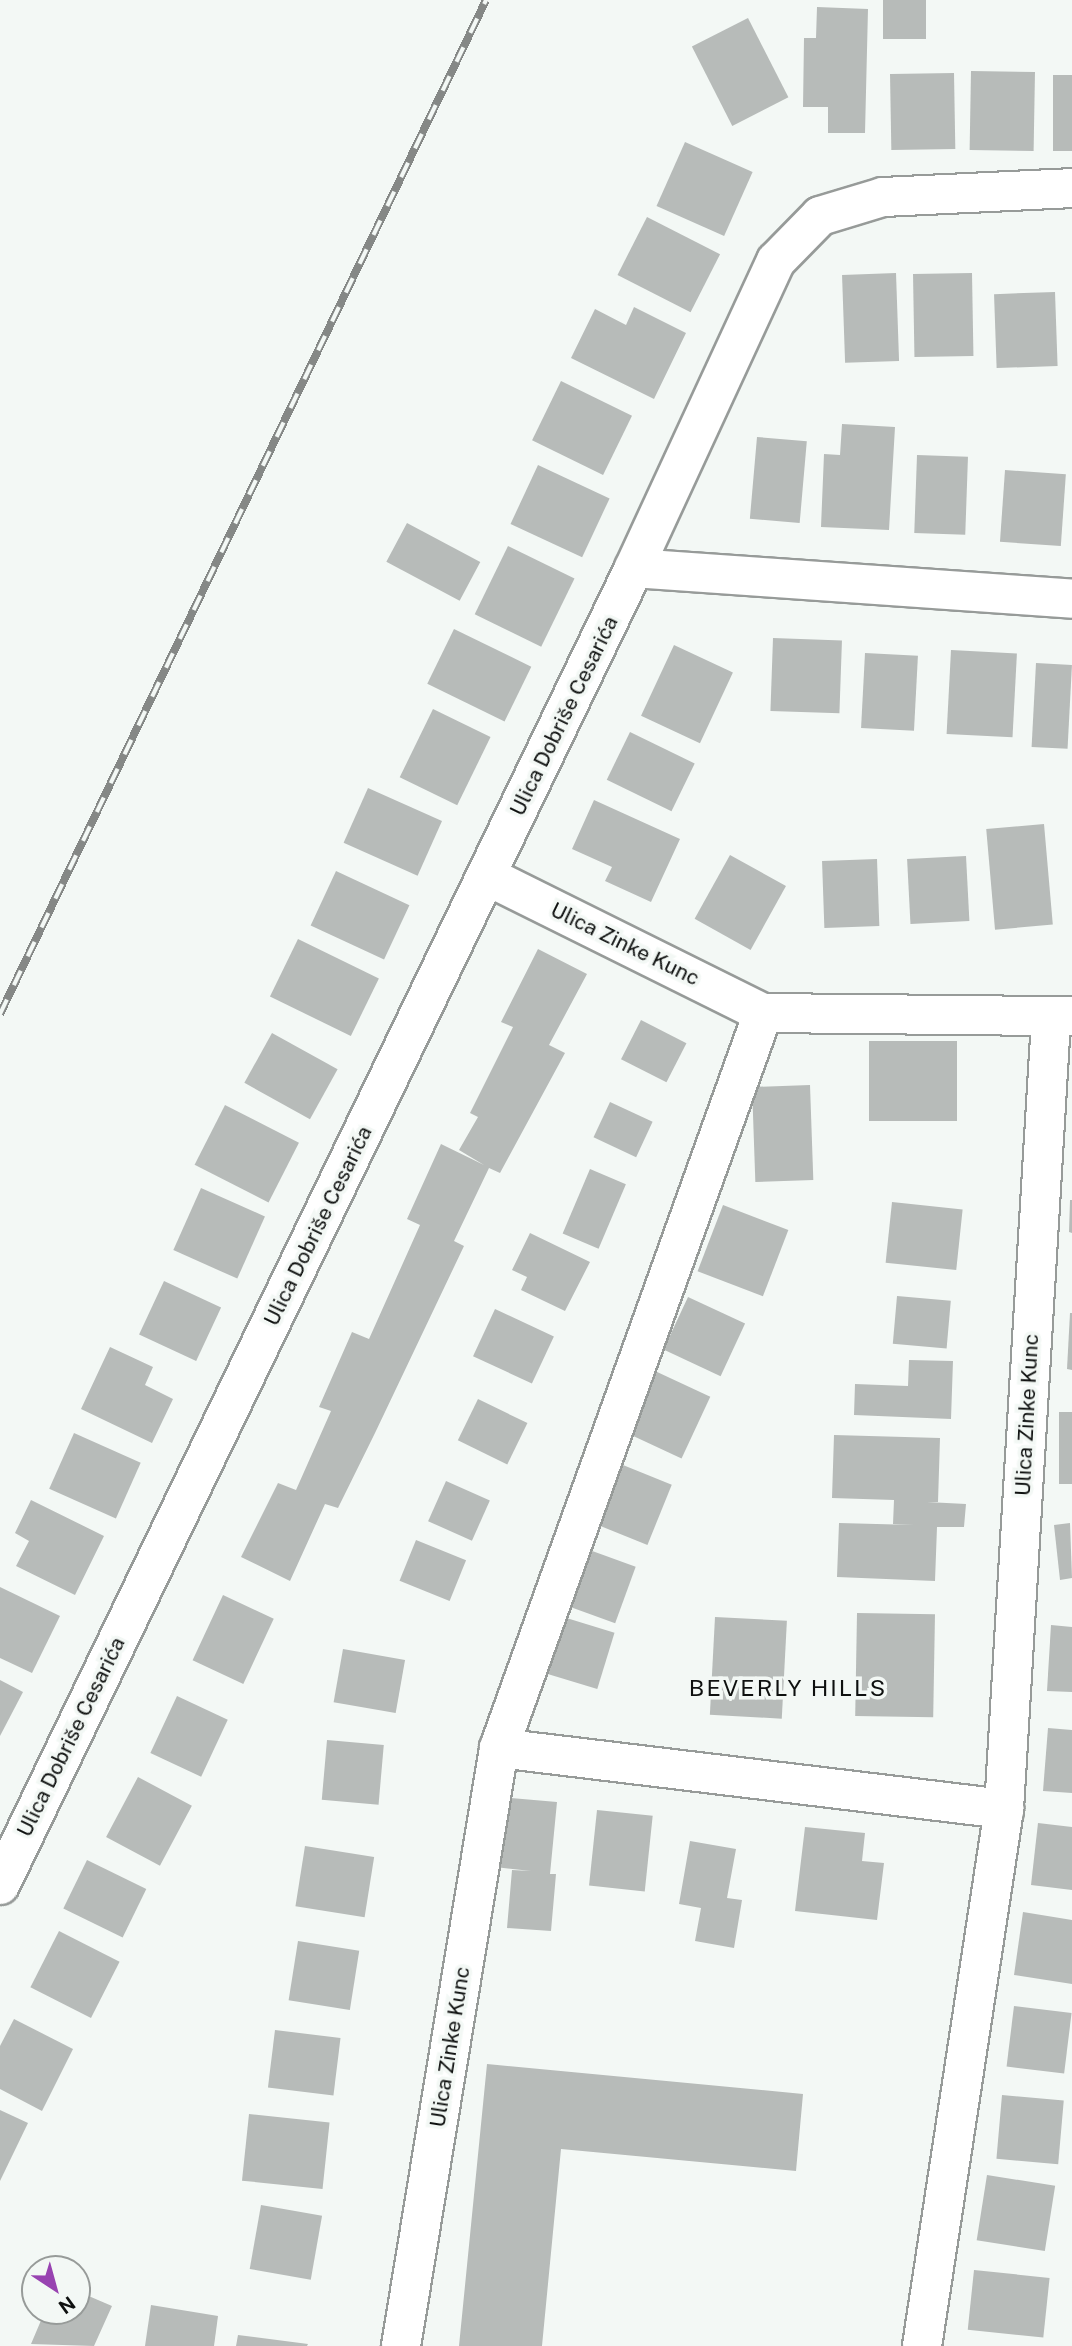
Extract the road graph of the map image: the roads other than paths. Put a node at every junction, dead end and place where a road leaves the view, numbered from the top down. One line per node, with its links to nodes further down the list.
1 (1072, 188): 2 (street, Ulica Dobriše Cesarića)
2 (634, 568): 3 (street); 4 (street, Ulica Dobriše Cesarića)
3 (1072, 599)
4 (487, 876): 5 (street, Ulica Zinke Kunc); 9 (street, Ulica Dobriše Cesarića)
5 (763, 1013): 6 (street, Ulica Zinke Kunc); 7 (street, Ulica Zinke Kunc)
6 (1062, 1018): 8 (street, Ulica Zinke Kunc)
7 (499, 1748): 8 (street); 10 (street, Ulica Zinke Kunc)
8 (1004, 1810): 11 (street, Ulica Zinke Kunc)
9 (0, 1885)
10 (401, 2346)
11 (922, 2346)

